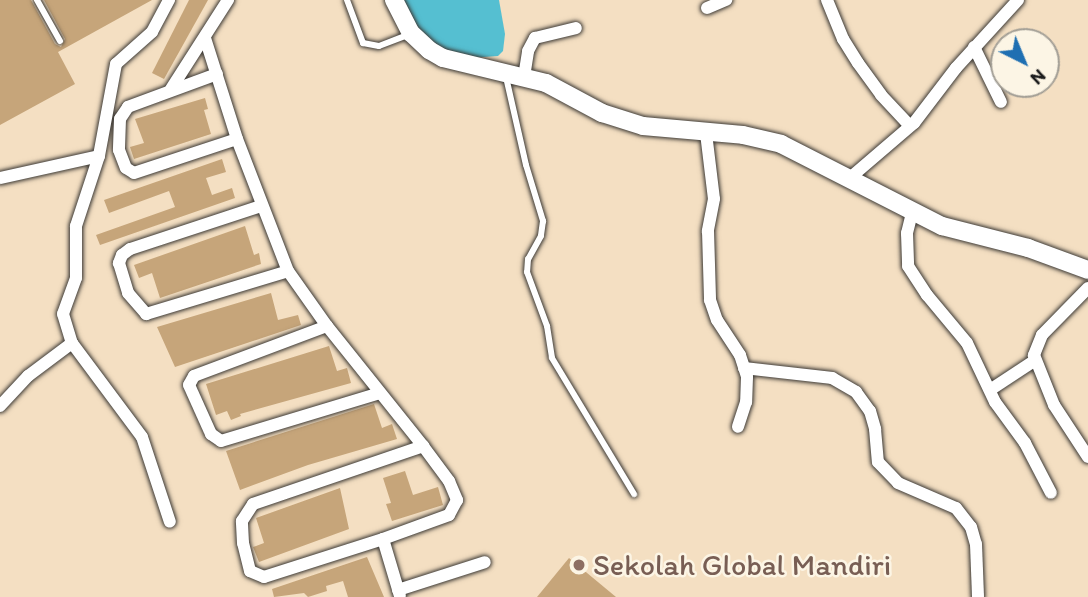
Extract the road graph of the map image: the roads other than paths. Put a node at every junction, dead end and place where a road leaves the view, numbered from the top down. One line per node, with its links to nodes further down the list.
1 (37, 0): 13 (lane)
2 (169, 0): 23 (street)
3 (228, 0): 12 (street)
4 (346, 0): 11 (lane)
5 (394, 0): 11 (street)
6 (726, 0): 9 (street)
7 (827, 0): 20 (street)
8 (1018, 0): 14 (street)
9 (708, 8)
10 (576, 28): 17 (street)
11 (411, 33): 15 (street)
12 (205, 38): 16 (street); 18 (street)
13 (60, 41)
14 (974, 47): 19 (street); 20 (street)
15 (505, 73): 17 (street); 42 (lane)
16 (217, 74): 18 (street); 22 (street)
17 (524, 77): 21 (street)
18 (171, 89): 22 (street)
19 (1001, 102)
20 (910, 126): 24 (street)
21 (706, 133): 24 (street); 34 (street)
22 (237, 139): 26 (street)
23 (99, 156): 25 (street); 32 (street)
24 (851, 177): 27 (street)
25 (0, 178)
26 (261, 206): 29 (street); 29 (street)
27 (912, 213): 28 (street); 35 (street)
28 (1088, 270)
29 (288, 271): 31 (street)
30 (1088, 288): 33 (street)
31 (327, 326): 36 (street); 36 (street)
32 (72, 343): 37 (street); 43 (street)
33 (1034, 361): 35 (street); 40 (street)
34 (744, 368): 38 (street); 47 (street)
35 (990, 390): 41 (street)
36 (380, 393): 39 (street)
37 (0, 406)
38 (738, 426)
39 (423, 446): 44 (street); 44 (street)
40 (1088, 457)
41 (1051, 493)
42 (634, 494)
43 (170, 522)
44 (383, 540): 46 (street)
45 (485, 562): 46 (street)
46 (399, 593)
47 (978, 597)

